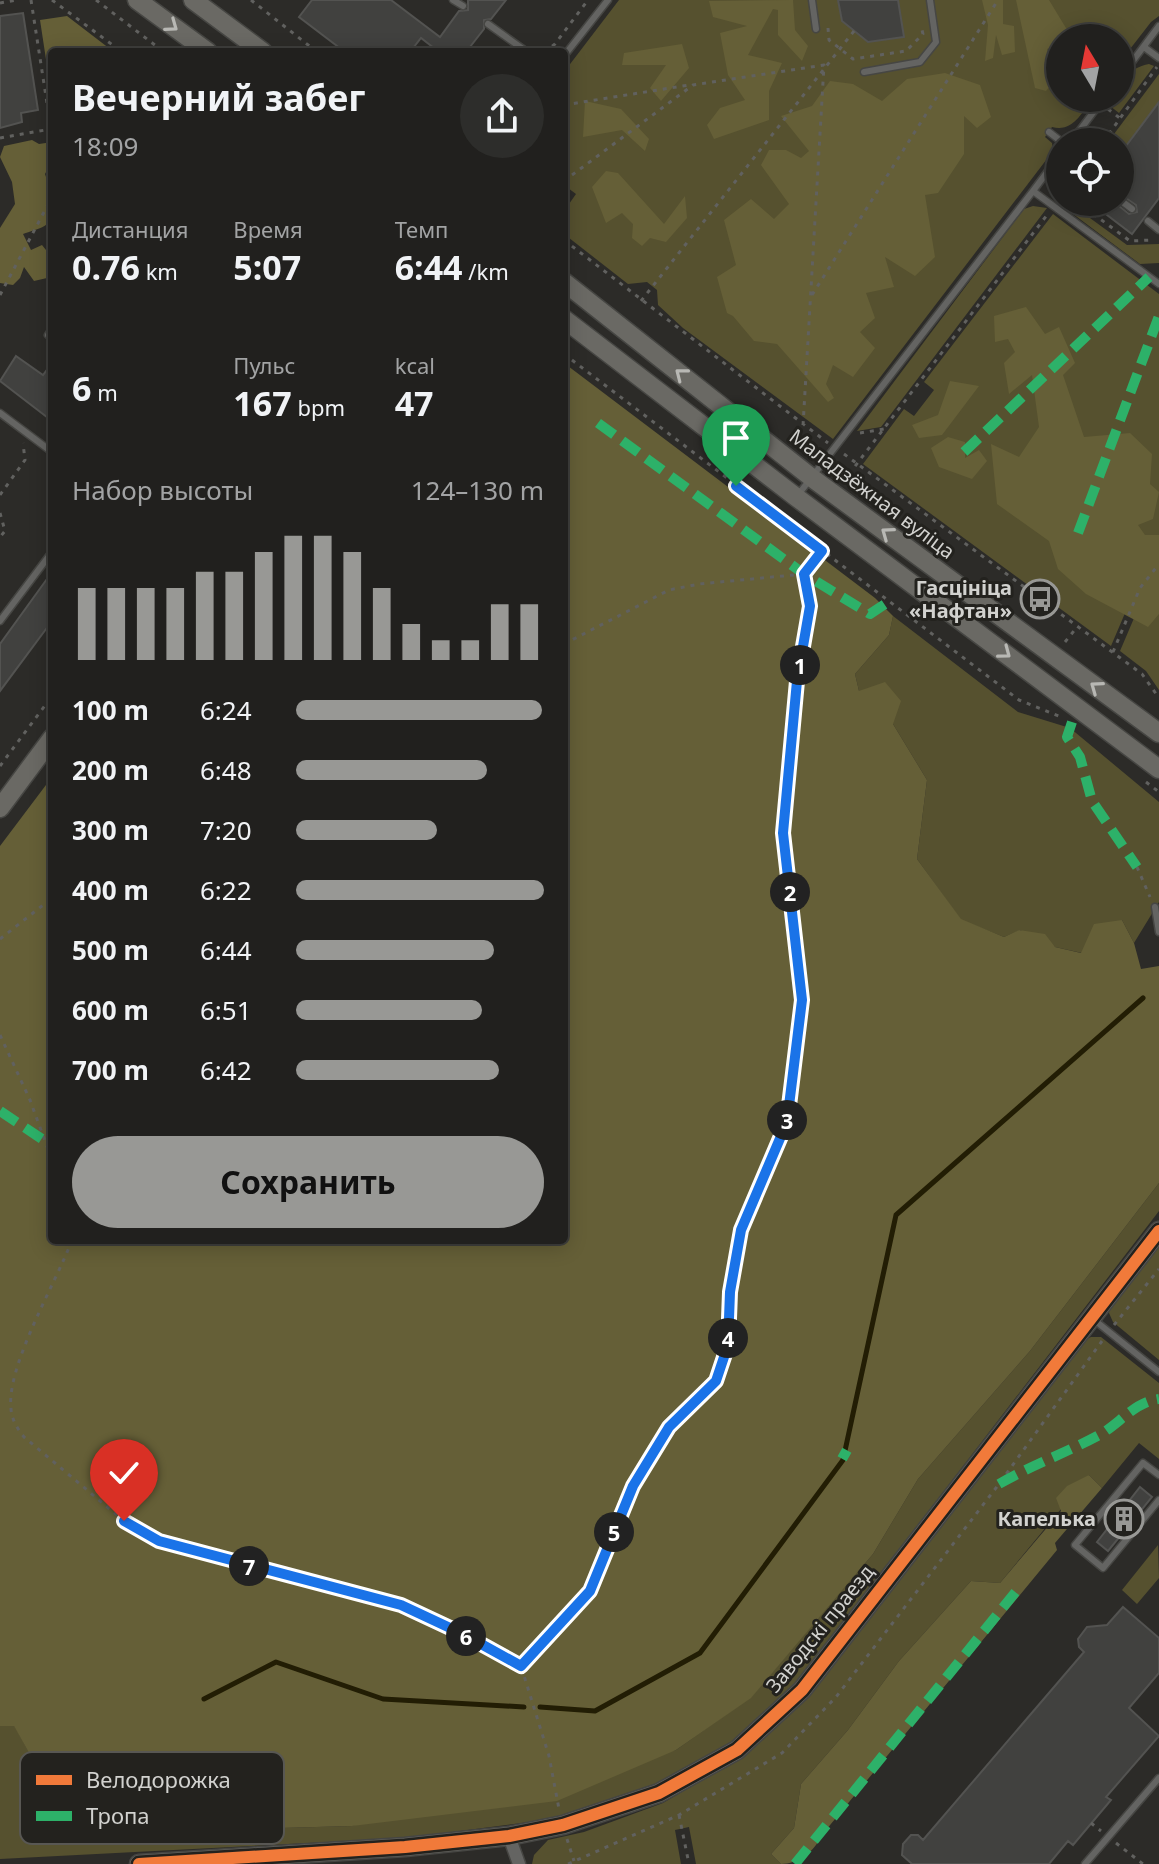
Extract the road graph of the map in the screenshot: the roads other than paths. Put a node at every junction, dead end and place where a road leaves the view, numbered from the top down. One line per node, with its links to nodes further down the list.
1 (137, 0): 12 (main road, one-way to 12)
2 (193, 0): 13 (main road)
3 (453, 0): 7 (lane)
4 (608, 0): 15 (lane)
5 (812, 0): 10 (lane)
6 (930, 0): 18 (lane)
7 (463, 6)
8 (488, 24): 14 (lane)
9 (1159, 26): 11 (lane)
10 (816, 29)
11 (1144, 47): 16 (lane); 17 (lane)
12 (203, 48)
13 (258, 48)
14 (521, 48)
15 (568, 51)
16 (1159, 58)
17 (1134, 60)
18 (864, 72)
19 (1094, 112): 20 (lane)
20 (1082, 128)
21 (1046, 174): 22 (lane)
22 (1033, 191): 25 (lane); 30 (lane)
23 (1148, 221): 24 (lane)
24 (1159, 230)
25 (1159, 284)
26 (568, 285): 30 (main road, Маладзёжная вуліца, one-way to 26)
27 (568, 322): 31 (main road)
28 (0, 413): 29 (lane)
29 (48, 449)
30 (812, 478): 31 (lane); 34 (main road, Маладзёжная вуліца, one-way to 30)
31 (796, 497): 36 (main road, one-way to 36)
32 (48, 557): 33 (lane)
33 (0, 621)
34 (1159, 733)
35 (48, 743): 37 (main road)
36 (1153, 776)
37 (0, 808)
38 (1155, 907): 39 (lane)
39 (1159, 932)
40 (1159, 1231): 41 (main road, Заводскі праезд)
41 (1090, 1316): 42 (lane); 46 (main road, Заводскі праезд)
42 (1159, 1372)
43 (1159, 1475): 44 (lane)
44 (1159, 1500)
45 (1159, 1778): 49 (lane)
46 (509, 1836): 47 (main road, Заводскі праезд); 48 (street)
47 (139, 1864)
48 (519, 1864)
49 (1085, 1864)

